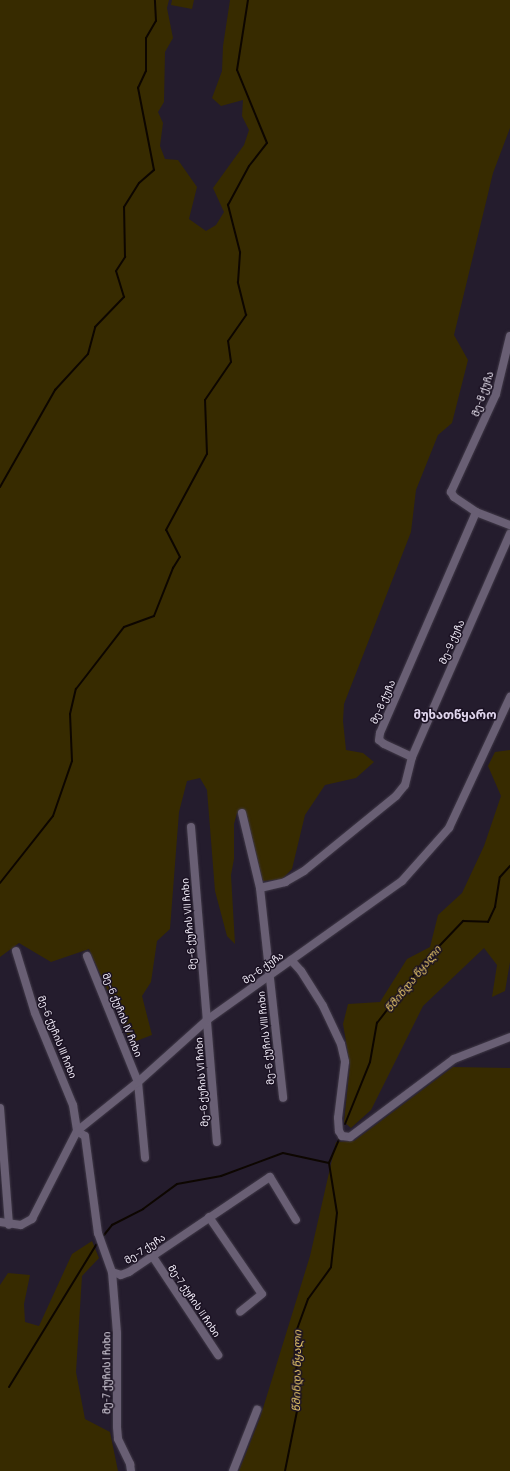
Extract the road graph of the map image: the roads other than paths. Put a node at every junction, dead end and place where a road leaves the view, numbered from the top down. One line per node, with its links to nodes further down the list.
1 (510, 336): 2 (street, მე-8 ქუჩა)
2 (476, 512): 3 (street, მე-8 ქუჩა); 6 (street, მე-8 ქუჩა)
3 (510, 525)
4 (510, 534): 6 (street, მე-9 ქუჩა)
5 (510, 697): 12 (street, მე-6 ქუჩა)
6 (412, 757): 9 (street)
7 (242, 813): 9 (street)
8 (191, 827): 14 (street, მე-6 ქუჩის VII ჩიხი)
9 (260, 888): 13 (street)
10 (16, 951): 19 (street, მე-6 ქუჩის III ჩიხი)
11 (87, 956): 16 (street, მე-6 ქუჩის IV ჩიხი)
12 (291, 960): 13 (street, მე-6 ქუჩა); 15 (street)
13 (269, 976): 14 (street, მე-6 ქუჩა); 17 (street, მე-6 ქუჩის VIII ჩიხი)
14 (207, 1020): 16 (street, მე-6 ქუჩა); 20 (street, მე-6 ქუჩის VI ჩიხი)
15 (510, 1037)
16 (138, 1082): 19 (street, მე-6 ქუჩა); 21 (street, მე-6 ქუჩის IV ჩიხი)
17 (283, 1098)
18 (0, 1108): 25 (street)
19 (77, 1131): 25 (street, მე-6 ქუჩა); 27 (street)
20 (217, 1142)
21 (145, 1158)
22 (209, 1217): 23 (street, მე-7 ქუჩა); 26 (street, მე-7 ქუჩა); 28 (street)
23 (296, 1220)
24 (0, 1222): 25 (street, მე-6 ქუჩა)
25 (9, 1224)
26 (153, 1257): 27 (street, მე-7 ქუჩა); 29 (street, მე-7 ქუჩის II ჩიხი)
27 (112, 1272): 31 (street, მე-7 ქუჩის I ჩიხი)
28 (240, 1312)
29 (218, 1355)
30 (257, 1410): 32 (street)
31 (131, 1471)
32 (233, 1471)

